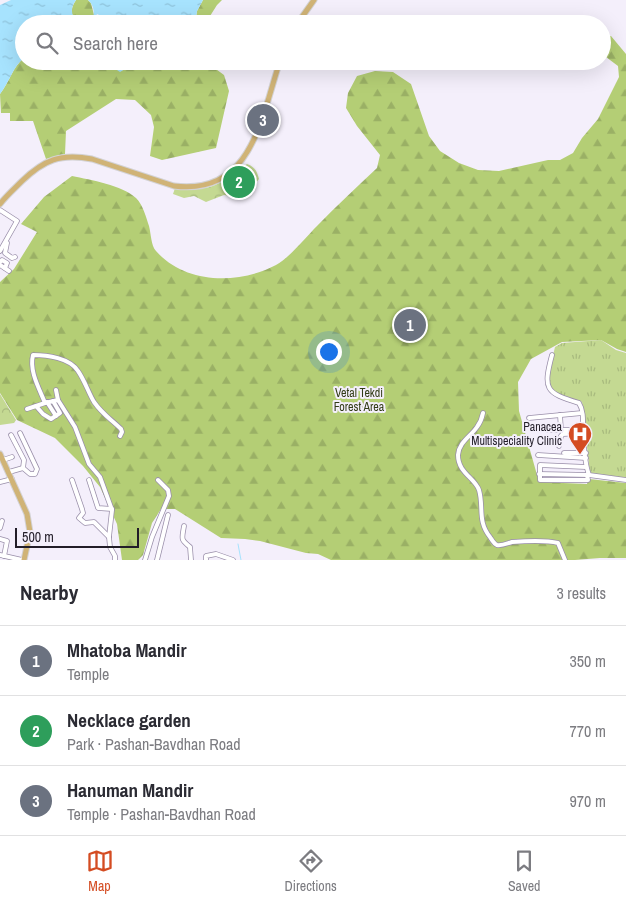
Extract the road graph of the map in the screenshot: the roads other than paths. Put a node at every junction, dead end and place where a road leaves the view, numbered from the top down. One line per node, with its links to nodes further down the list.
1 (314, 0): 2 (main road)
2 (304, 15)
3 (277, 70): 4 (main road)
4 (0, 202)
5 (0, 210): 6 (street)
6 (6, 242): 7 (street); 8 (street)
7 (0, 251)
8 (15, 257)
9 (0, 264): 10 (street)
10 (7, 269)
11 (552, 355): 18 (street)
12 (56, 390): 13 (street)
13 (56, 401): 14 (street); 20 (street); 44 (street)
14 (46, 403): 15 (street); 20 (street); 27 (street)
15 (36, 406): 16 (street); 20 (street)
16 (27, 409)
17 (484, 413): 60 (street)
18 (582, 413): 19 (street); 25 (street)
19 (560, 415): 21 (street); 23 (street)
20 (56, 416)
21 (529, 418)
22 (547, 430): 23 (street)
23 (560, 430): 25 (street)
24 (20, 433): 36 (street)
25 (583, 433): 28 (street); 32 (street)
26 (11, 435): 36 (street)
27 (120, 436)
28 (559, 446)
29 (564, 453): 32 (street)
30 (0, 454): 34 (main road)
31 (538, 455): 32 (street)
32 (586, 456): 35 (street)
33 (12, 457): 34 (street)
34 (3, 460): 38 (main road)
35 (586, 467): 37 (street); 37 (street)
36 (23, 468): 38 (street)
37 (588, 475): 42 (street)
38 (11, 476): 43 (street); 52 (main road)
39 (72, 480): 49 (street)
40 (89, 480): 44 (street)
41 (158, 480): 55 (street)
42 (626, 480)
43 (1, 481)
44 (112, 509): 49 (street)
45 (168, 515): 56 (street)
46 (2, 520): 48 (street)
47 (184, 526): 57 (street)
48 (0, 528)
49 (108, 537): 54 (street)
50 (0, 539): 51 (street)
51 (2, 557): 52 (street)
52 (23, 558)
53 (224, 558): 58 (street); 59 (street)
54 (115, 560)
55 (145, 560)
56 (157, 560)
57 (191, 560)
58 (206, 560)
59 (234, 560)
60 (565, 560)

